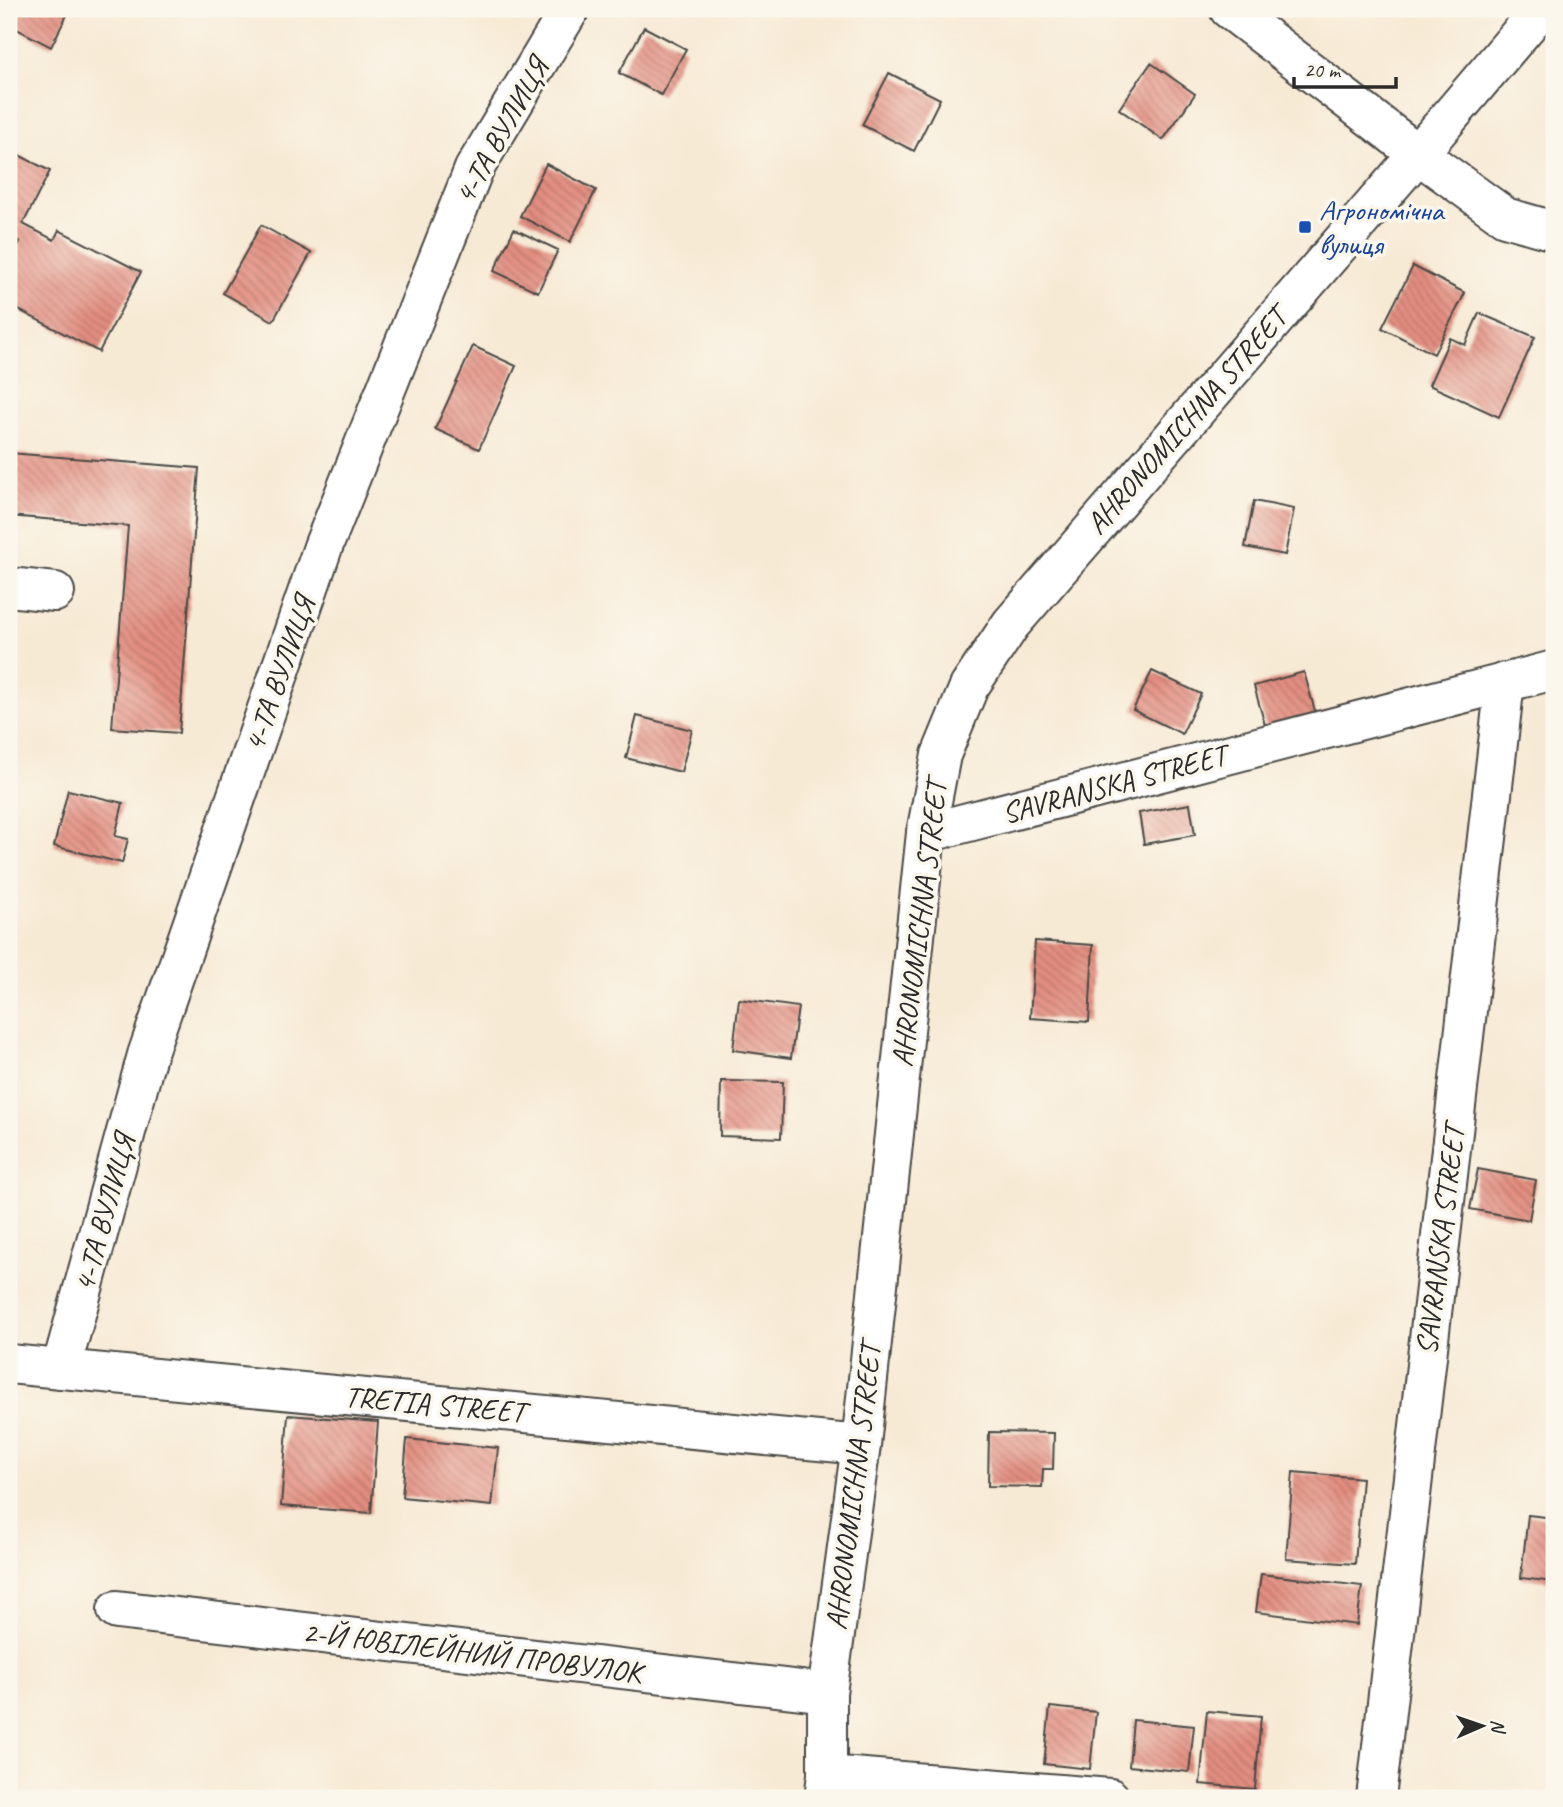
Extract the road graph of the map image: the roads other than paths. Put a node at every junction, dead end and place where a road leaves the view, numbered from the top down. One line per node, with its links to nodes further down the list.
1 (570, 9): 12 (street, 4-ТА ВУЛИЦЯ)
2 (1229, 9): 4 (street)
3 (1541, 9): 4 (street, AHRONOMICHNA STREET)
4 (1418, 154): 5 (street); 10 (street, AHRONOMICHNA STREET)
5 (1554, 231)
6 (9, 587): 7 (street)
7 (55, 592)
8 (1554, 670): 9 (street, SAVRANSKA STREET)
9 (1505, 682): 10 (street, SAVRANSKA STREET); 18 (street, SAVRANSKA STREET)
10 (926, 833): 13 (street, AHRONOMICHNA STREET)
11 (9, 1364): 12 (street, TRETIA STREET)
12 (61, 1369): 13 (street, TRETIA STREET)
13 (861, 1445): 15 (street, AHRONOMICHNA STREET)
14 (117, 1610): 15 (street, 2-Й ЮВІЛЕЙНИЙ ПРОВУЛОК)
15 (827, 1693): 16 (street, AHRONOMICHNA STREET)
16 (826, 1787): 17 (street)
17 (1110, 1798)
18 (1376, 1798)

